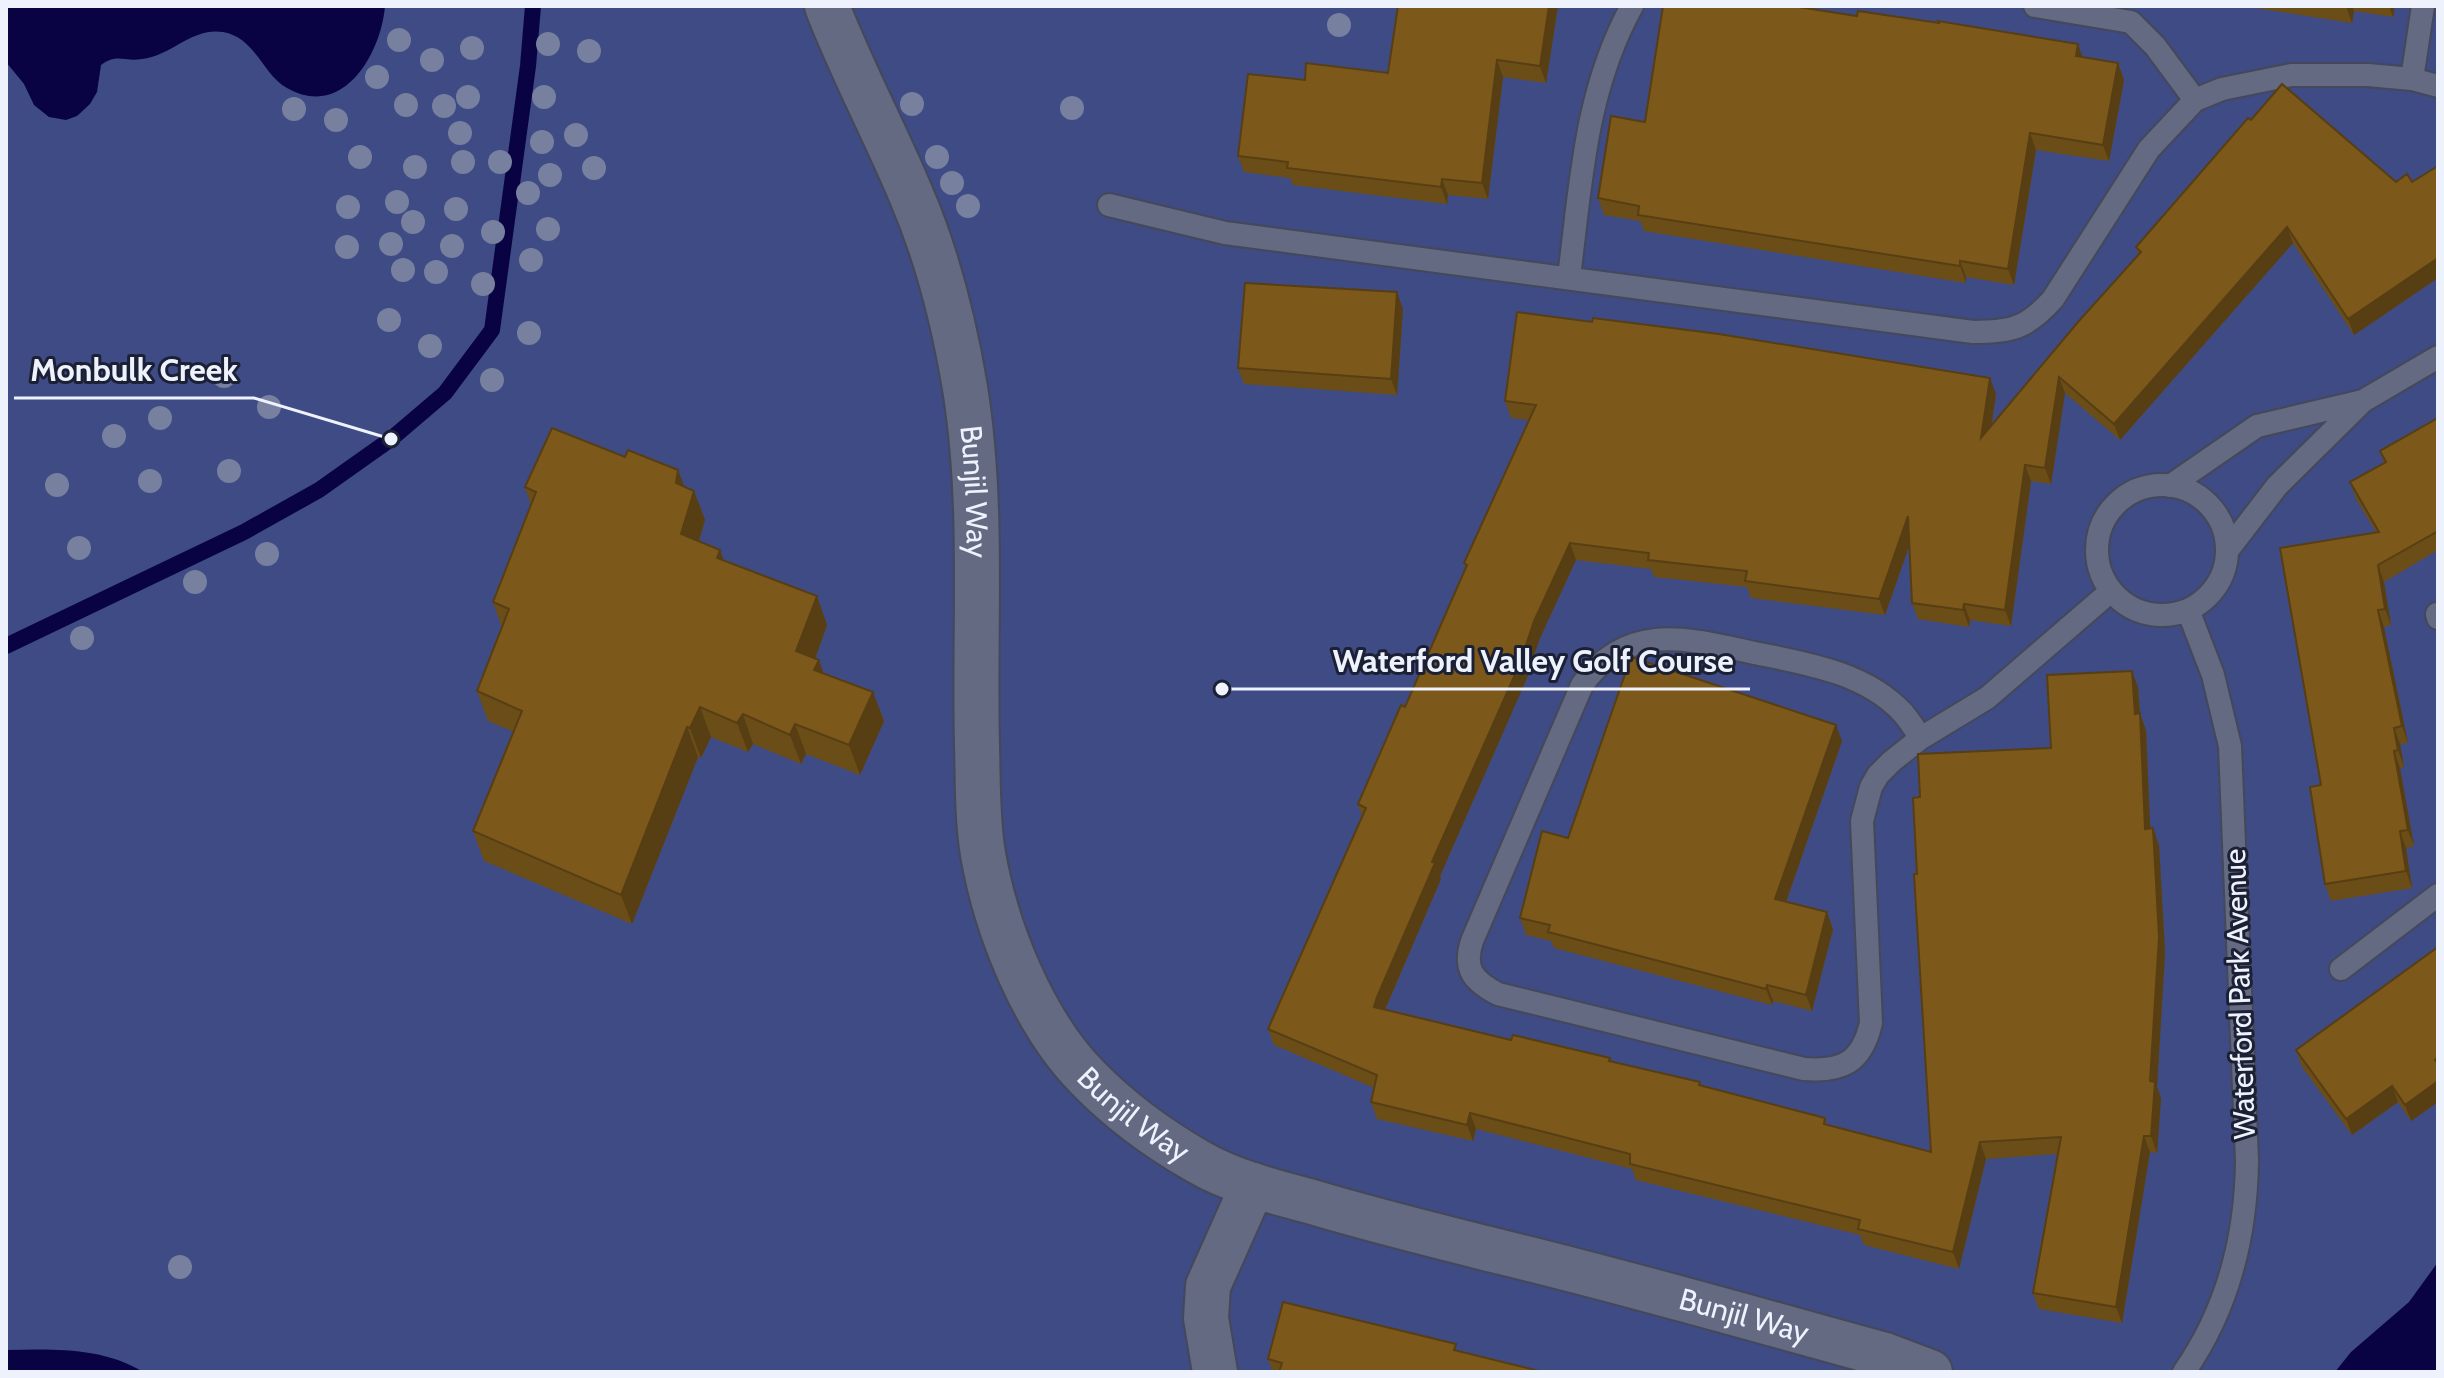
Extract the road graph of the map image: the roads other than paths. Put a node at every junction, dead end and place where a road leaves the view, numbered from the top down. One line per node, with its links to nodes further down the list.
1 (827, 6): 19 (street, Bunjil Way)
2 (1632, 6): 9 (lane)
3 (2035, 6): 7 (lane)
4 (2423, 6): 5 (lane)
5 (2412, 79): 6 (lane); 7 (lane)
6 (2438, 86)
7 (2195, 100): 9 (lane)
8 (1109, 205): 9 (lane)
9 (1569, 277)
10 (2438, 357): 11 (lane)
11 (2363, 401): 12 (lane); 13 (lane)
12 (2170, 486): 13 (lane); 14 (lane)
13 (2227, 551): 15 (lane)
14 (2111, 591): 15 (lane); 16 (lane)
15 (2188, 610): 22 (lane, Waterford Park Avenue)
16 (1921, 738): 16 (lane)
17 (2438, 895): 18 (lane)
18 (2341, 969)
19 (1253, 1185): 20 (street); 21 (street, Bunjil Way)
20 (1215, 1372)
21 (1930, 1372)
22 (2184, 1372)

